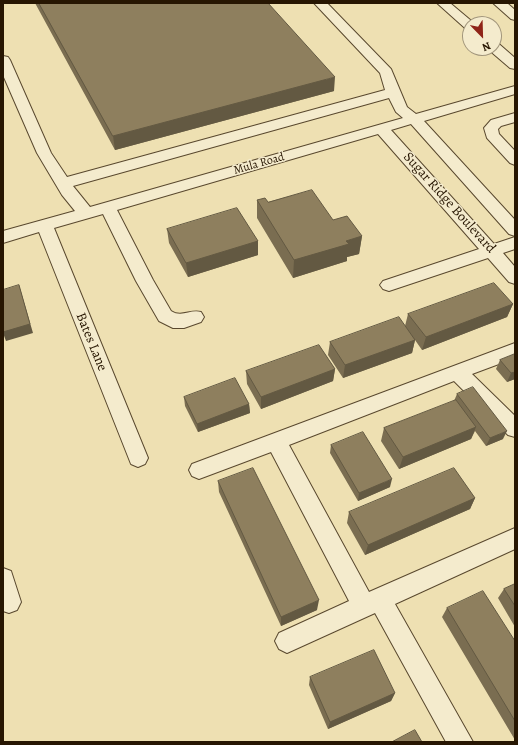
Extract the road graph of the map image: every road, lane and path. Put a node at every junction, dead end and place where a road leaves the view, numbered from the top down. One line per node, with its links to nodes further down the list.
1 (320, 3): 10 (street)
2 (443, 3): 5 (street)
3 (499, 3): 4 (street)
4 (515, 16)
5 (462, 19)
6 (504, 51): 8 (street)
7 (3, 60): 15 (street)
8 (515, 65)
9 (515, 90): 12 (street, Mula Road)
10 (392, 92): 12 (street); 15 (street)
11 (515, 117): 14 (street)
12 (415, 120): 13 (street, Mula Road); 19 (street)
13 (382, 129): 16 (street, Mula Road); 22 (street, Sugar Ridge Boulevard)
14 (515, 160)
15 (64, 183): 17 (street)
16 (108, 208): 17 (street, Mula Road); 25 (street)
17 (87, 214): 18 (street, Mula Road)
18 (45, 226): 20 (street, Mula Road); 30 (street, Bates Lane)
19 (515, 230)
20 (3, 237)
21 (515, 243): 22 (street)
22 (491, 250): 23 (street, Sugar Ridge Boulevard); 24 (street)
23 (515, 278)
24 (389, 285)
25 (195, 317)
26 (515, 350): 27 (street)
27 (457, 372): 28 (street); 29 (street)
28 (515, 428)
29 (276, 441): 31 (street); 35 (street)
30 (138, 458)
31 (199, 470)
32 (515, 538): 35 (street)
33 (3, 579): 34 (street)
34 (9, 602)
35 (372, 603): 36 (street); 37 (street)
36 (287, 641)
37 (460, 742)

